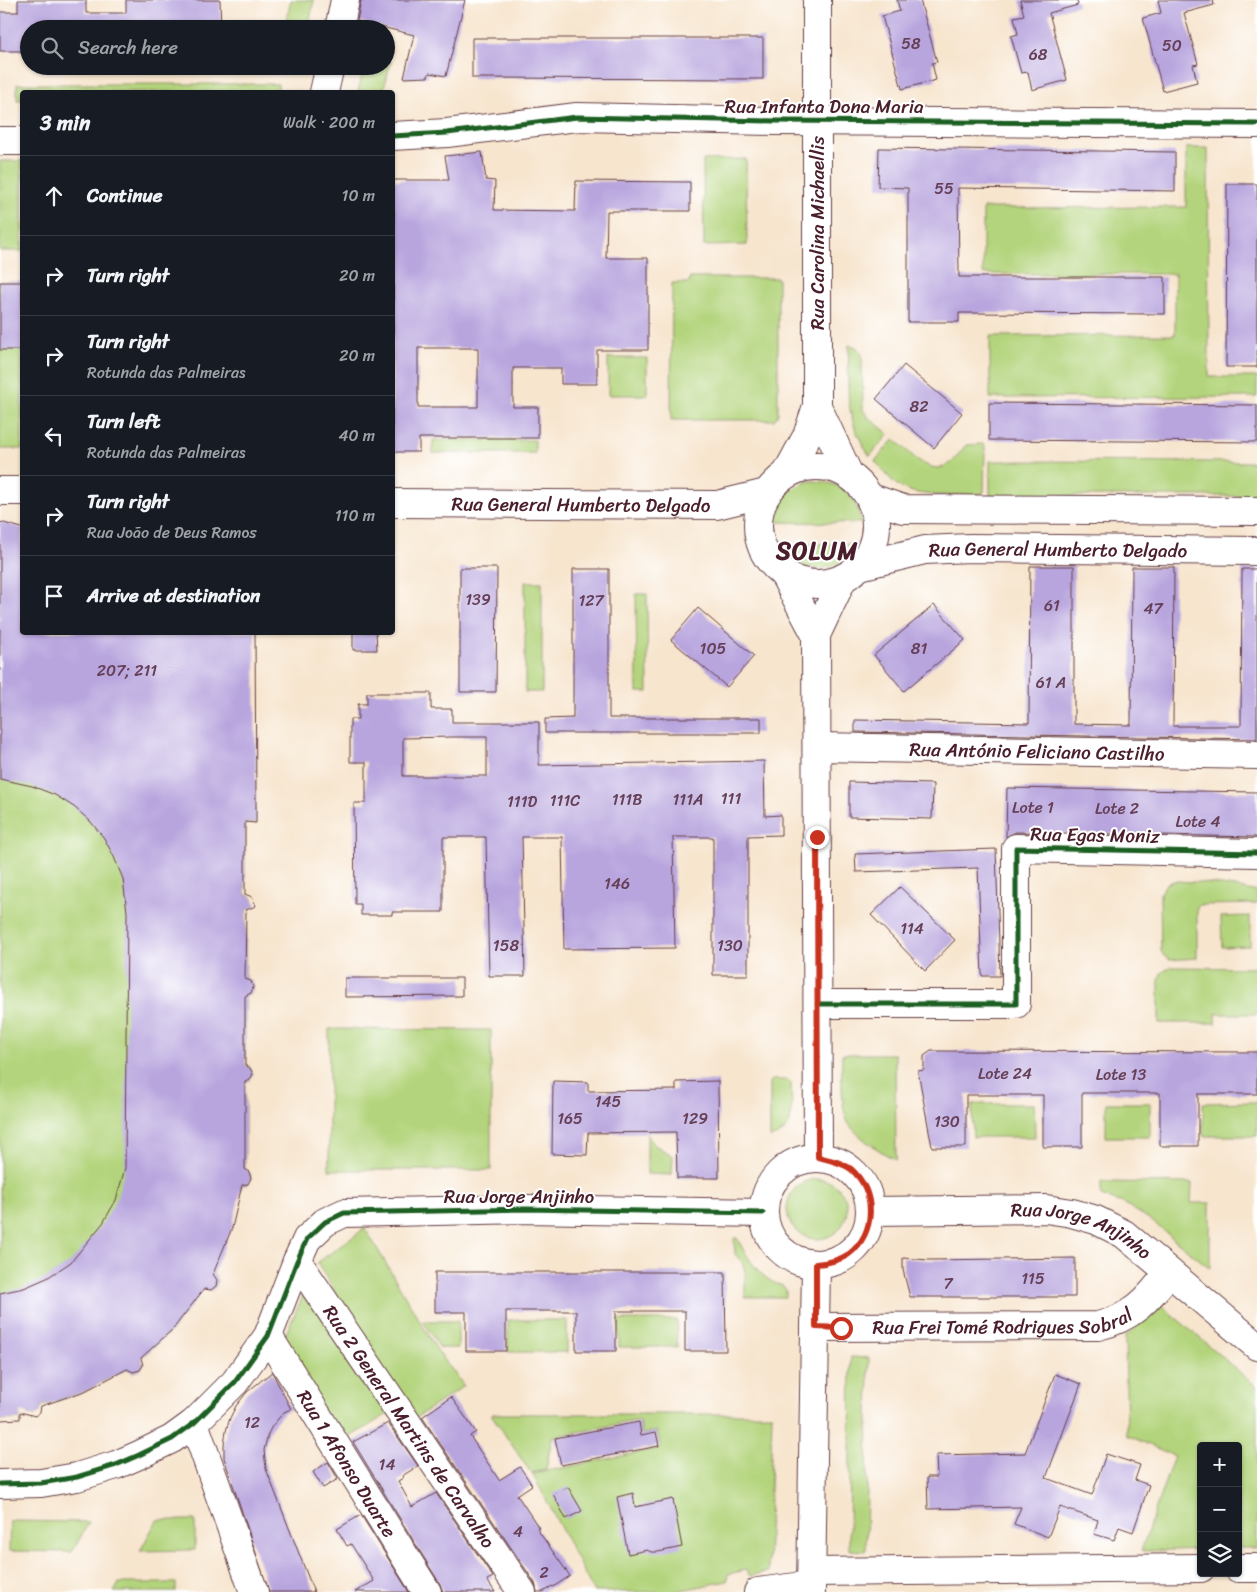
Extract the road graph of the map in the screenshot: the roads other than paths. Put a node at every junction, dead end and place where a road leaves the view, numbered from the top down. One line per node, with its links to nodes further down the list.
1 (817, 0): 4 (street, Rua Carolina Michaellis)
2 (328, 75): 3 (street)
3 (324, 90)
4 (817, 121): 5 (street, Rua Infanta Dona Maria); 6 (street, Rua Infanta Dona Maria); 9 (street, Rua Carolina Michaellis)
5 (1257, 124)
6 (395, 136)
7 (0, 141): 8 (street)
8 (20, 141)
9 (817, 406): 10 (street, Rua Carolina Michaellis); 11 (street, Rua Carolina Michaellis)
10 (787, 473): 11 (street); 14 (street)
11 (849, 475): 15 (street)
12 (0, 491): 13 (street)
13 (20, 491)
14 (766, 493): 16 (street, Rua General Humberto Delgado); 20 (street)
15 (870, 498): 17 (street); 19 (street)
16 (395, 503)
17 (1257, 511)
18 (1257, 551): 19 (street, Rua General Humberto Delgado)
19 (852, 572): 20 (street); 21 (street)
20 (783, 573): 21 (street)
21 (816, 635): 22 (street)
22 (817, 747): 23 (street, Rua António Feliciano Castilho); 25 (street)
23 (1257, 755)
24 (1257, 853): 25 (street, Rua Egas Moniz)
25 (818, 1004): 26 (street)
26 (818, 1157): 27 (street); 28 (street)
27 (870, 1211): 30 (street); 31 (street, Rua Jorge Anjinho)
28 (763, 1212): 29 (street, Rua Jorge Anjinho); 30 (street)
29 (297, 1261): 33 (street, Rua Jorge Anjinho); 43 (street, Rua 2 General Martins de Carvalho)
30 (816, 1264): 32 (street)
31 (1169, 1272): 32 (street, Rua Frei Tomé Rodrigues Sobral); 34 (street, Rua Jorge Anjinho)
32 (816, 1327): 40 (street)
33 (268, 1336): 35 (street, Rua Jorge Anjinho); 42 (street, Rua 1 Afonso Duarte)
34 (1257, 1346)
35 (194, 1423): 36 (street, Rua Jorge Anjinho); 41 (street)
36 (0, 1484)
37 (1197, 1568): 40 (street)
38 (1242, 1568): 39 (street)
39 (1257, 1568)
40 (811, 1583): 44 (street)
41 (254, 1592)
42 (427, 1592)
43 (522, 1592)
44 (758, 1592)

